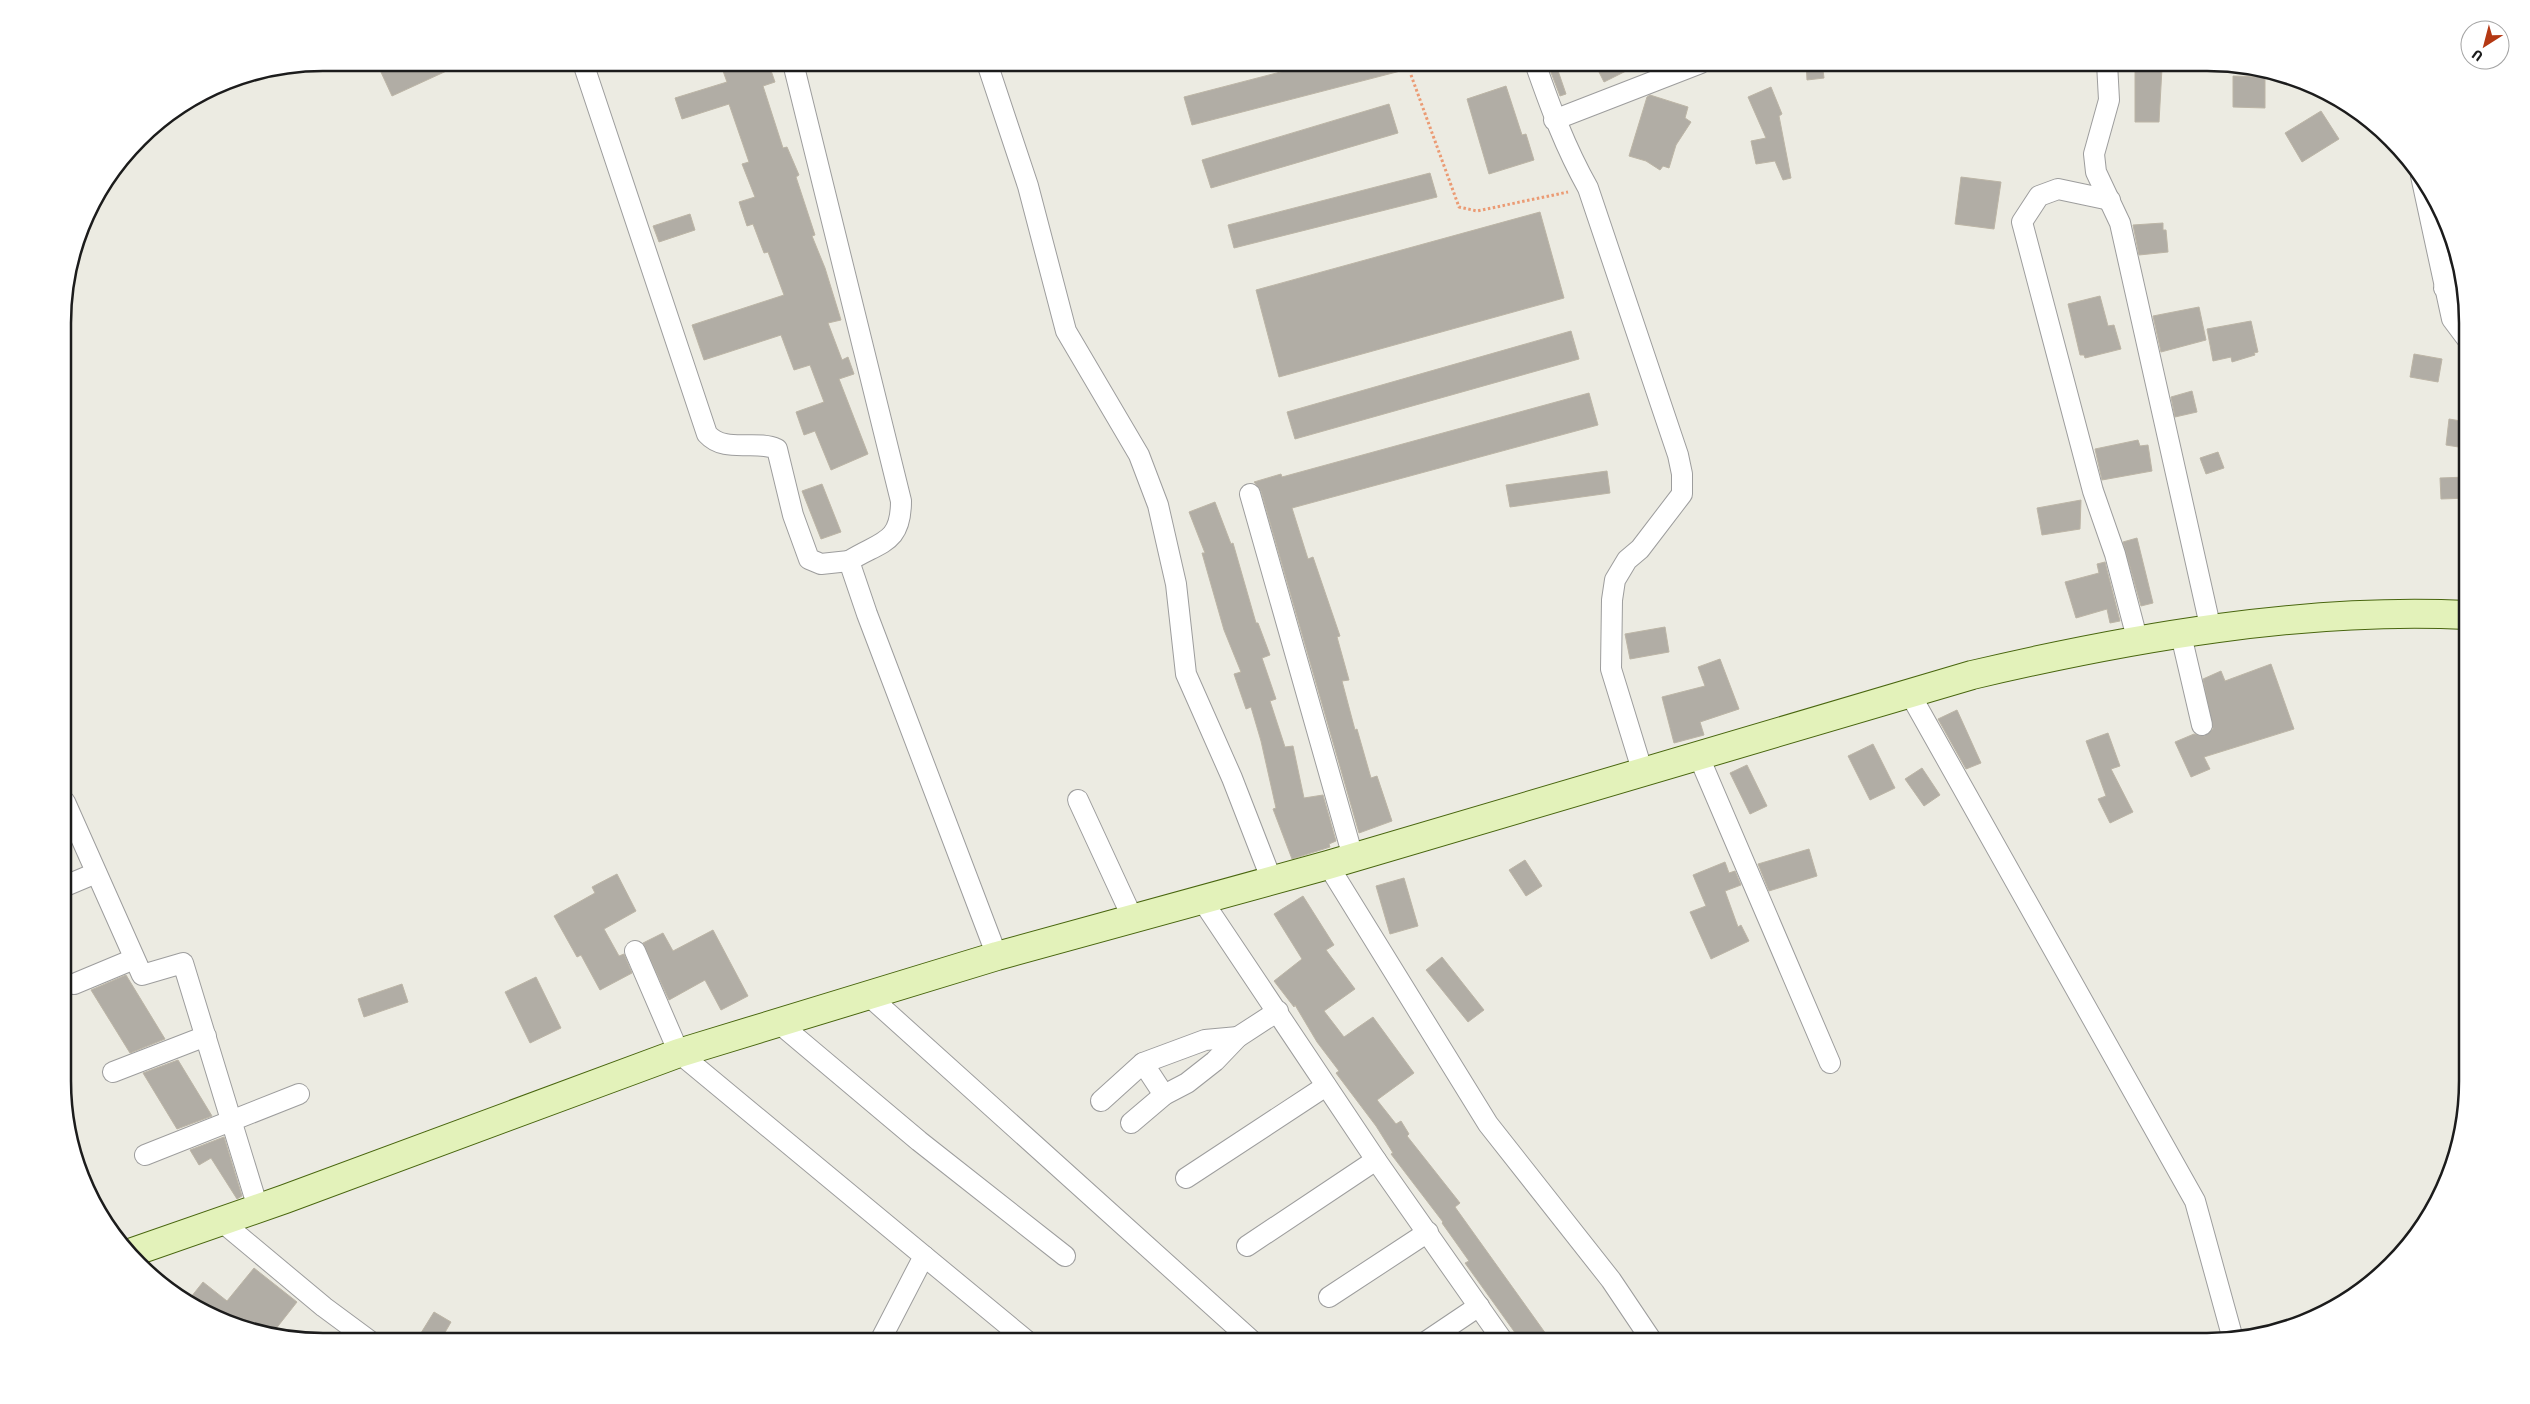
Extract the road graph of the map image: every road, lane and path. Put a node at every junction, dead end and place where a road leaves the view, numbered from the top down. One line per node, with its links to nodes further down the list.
1 (586, 71): 16 (street)
2 (795, 71): 16 (street)
3 (990, 71): 29 (street)
4 (1538, 71): 8 (street)
5 (1678, 71): 8 (street)
6 (2107, 71): 11 (street)
7 (1412, 75): 9 (path)
8 (1554, 120): 9 (street)
9 (1588, 188): 24 (street)
10 (2426, 198): 13 (street)
11 (2110, 200): 18 (street); 20 (street)
12 (2454, 276): 13 (street)
13 (2444, 288): 14 (street)
14 (2459, 328)
15 (1250, 494): 27 (street)
16 (849, 561): 34 (street)
17 (2459, 615): 18 (street)
18 (2212, 630): 19 (street)
19 (2181, 635): 20 (street); 22 (street)
20 (2138, 642): 21 (street)
21 (1910, 694): 23 (street); 64 (street)
22 (2202, 724)
23 (1699, 757): 24 (street); 44 (street)
24 (1643, 773): 27 (street)
25 (1078, 800): 32 (street)
26 (71, 816): 28 (street)
27 (1340, 861): 29 (street); 71 (street)
28 (96, 873): 30 (street); 35 (street)
29 (1272, 881): 31 (street)
30 (71, 883)
31 (1202, 900): 32 (street); 38 (street)
32 (1133, 919): 34 (street)
33 (634, 951): 42 (street)
34 (997, 956): 37 (street)
35 (134, 959): 36 (street); 40 (street)
36 (74, 984)
37 (869, 996): 39 (street); 68 (street)
38 (1278, 1011): 41 (street); 46 (street)
39 (780, 1024): 42 (street); 61 (street)
40 (206, 1036): 45 (street); 50 (street)
41 (1238, 1037): 43 (street); 48 (street)
42 (679, 1053): 55 (street); 60 (street)
43 (1143, 1063): 48 (street); 49 (street)
44 (1830, 1063)
45 (113, 1072)
46 (1326, 1086): 53 (street); 54 (street)
47 (298, 1094): 50 (street)
48 (1164, 1095): 51 (street)
49 (1101, 1101)
50 (231, 1122): 52 (street); 55 (street)
51 (1131, 1123)
52 (145, 1155)
53 (1376, 1160): 57 (street); 58 (street)
54 (1186, 1178)
55 (258, 1208): 56 (street)
56 (221, 1221): 59 (street); 65 (street)
57 (1428, 1232): 62 (street); 63 (street)
58 (1247, 1246)
59 (137, 1250)
60 (924, 1256): 66 (street); 67 (street)
61 (1065, 1256)
62 (1329, 1297)
63 (1479, 1306): 69 (street); 70 (street)
64 (2230, 1332)
65 (358, 1333)
66 (884, 1333)
67 (1017, 1333)
68 (1243, 1333)
69 (1439, 1333)
70 (1498, 1333)
71 (1647, 1333)

